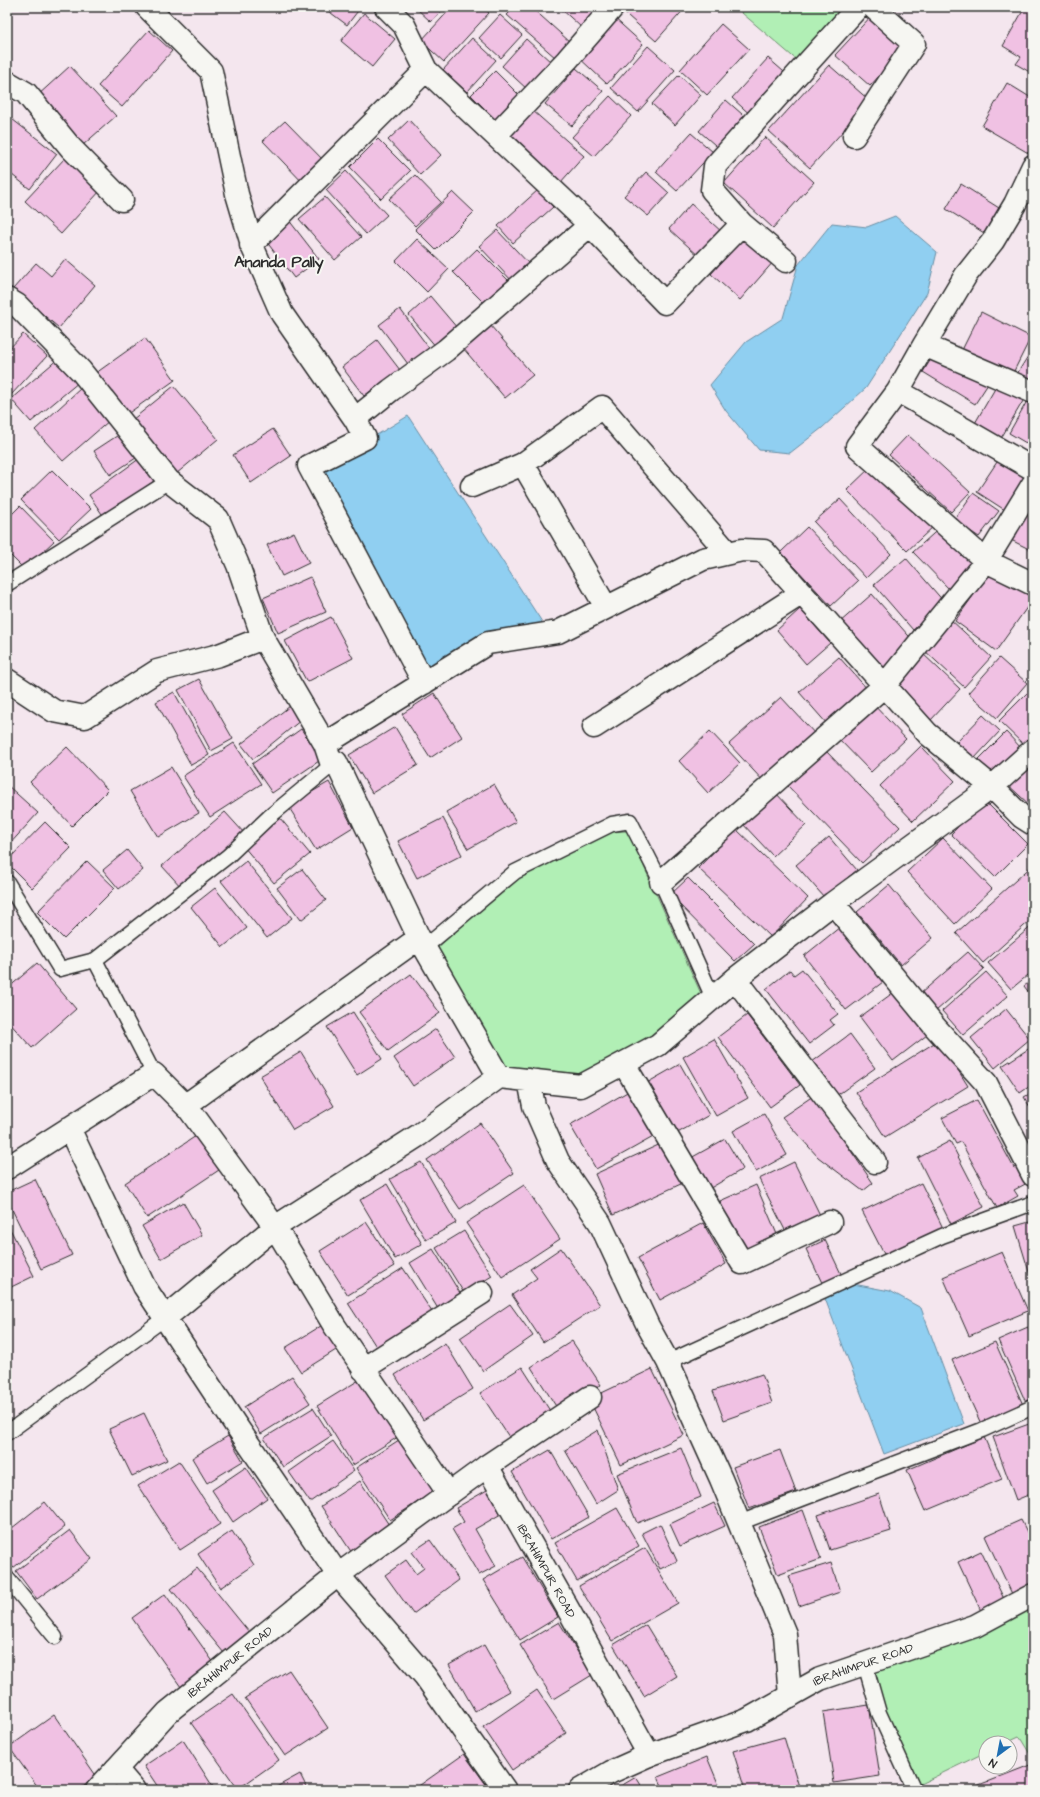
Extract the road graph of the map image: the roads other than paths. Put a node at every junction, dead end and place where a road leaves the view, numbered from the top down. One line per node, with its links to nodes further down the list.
1 (147, 7): 14 (street)
2 (386, 7): 6 (street)
3 (612, 7): 8 (street)
4 (858, 7): 12 (street)
5 (873, 7): 9 (street)
6 (426, 70): 8 (street); 14 (street)
7 (7, 82): 11 (street)
8 (496, 136): 13 (street)
9 (854, 136)
10 (1033, 166): 17 (street)
11 (122, 200)
12 (742, 224): 13 (street); 15 (street)
13 (590, 225): 20 (street)
14 (251, 245): 20 (street)
15 (786, 261)
16 (7, 299): 23 (street)
17 (924, 345): 18 (street); 19 (street)
18 (898, 391): 22 (street); 27 (street)
19 (1033, 392)
20 (355, 419): 34 (street)
21 (523, 464): 25 (street); 26 (street); 31 (street)
22 (1033, 469)
23 (169, 481): 28 (lane); 32 (street)
24 (1033, 484): 27 (street)
25 (472, 486)
26 (728, 553): 30 (street); 31 (street)
27 (986, 560): 29 (street); 35 (street)
28 (7, 584)
29 (1033, 584)
30 (802, 593): 35 (street); 36 (street)
31 (606, 607): 34 (street)
32 (263, 638): 33 (street); 37 (street)
33 (7, 680)
34 (424, 683): 37 (street)
35 (884, 686): 40 (street); 43 (street)
36 (594, 727)
37 (325, 744): 39 (street)
38 (1033, 750): 40 (street)
39 (332, 765): 45 (street); 46 (lane)
40 (992, 787): 41 (street); 44 (street)
41 (1033, 824)
42 (7, 882): 46 (lane)
43 (661, 882): 45 (lane); 48 (lane)
44 (833, 903): 47 (street); 57 (street)
45 (422, 942): 51 (street); 53 (street)
46 (95, 960): 50 (lane)
47 (735, 979): 48 (street); 55 (street)
48 (713, 998): 49 (street)
49 (624, 1064): 52 (street); 59 (street)
50 (154, 1074): 53 (street); 54 (street)
51 (499, 1077): 52 (street); 60 (street)
52 (529, 1080): 63 (street)
53 (186, 1105): 60 (street)
54 (69, 1128): 56 (street); 62 (street)
55 (875, 1162)
56 (7, 1168)
57 (1033, 1175)
58 (1033, 1203): 63 (lane)
59 (830, 1222)
60 (275, 1227): 62 (street); 64 (street)
61 (482, 1293): 64 (street)
62 (165, 1318): 67 (lane); 71 (street)
63 (668, 1362): 70 (street)
64 (363, 1369): 69 (street)
65 (590, 1397): 68 (street)
66 (1033, 1406): 70 (lane)
67 (7, 1433)
68 (486, 1466): 69 (street, IBRAHIMPUR ROAD); 77 (street, IBRAHIMPUR ROAD)
69 (449, 1494): 71 (street, IBRAHIMPUR ROAD)
70 (739, 1523): 76 (street)
71 (338, 1575): 78 (street, IBRAHIMPUR ROAD); 81 (street)
72 (7, 1578): 74 (lane)
73 (1033, 1595): 75 (street, IBRAHIMPUR ROAD)
74 (55, 1637)
75 (865, 1664): 76 (street, IBRAHIMPUR ROAD); 83 (lane)
76 (790, 1696): 77 (street, IBRAHIMPUR ROAD)
77 (649, 1755): 82 (street)
78 (116, 1769): 79 (street, IBRAHIMPUR ROAD); 80 (street)
79 (97, 1790)
80 (134, 1790)
81 (505, 1790)
82 (580, 1790)
83 (914, 1790)

